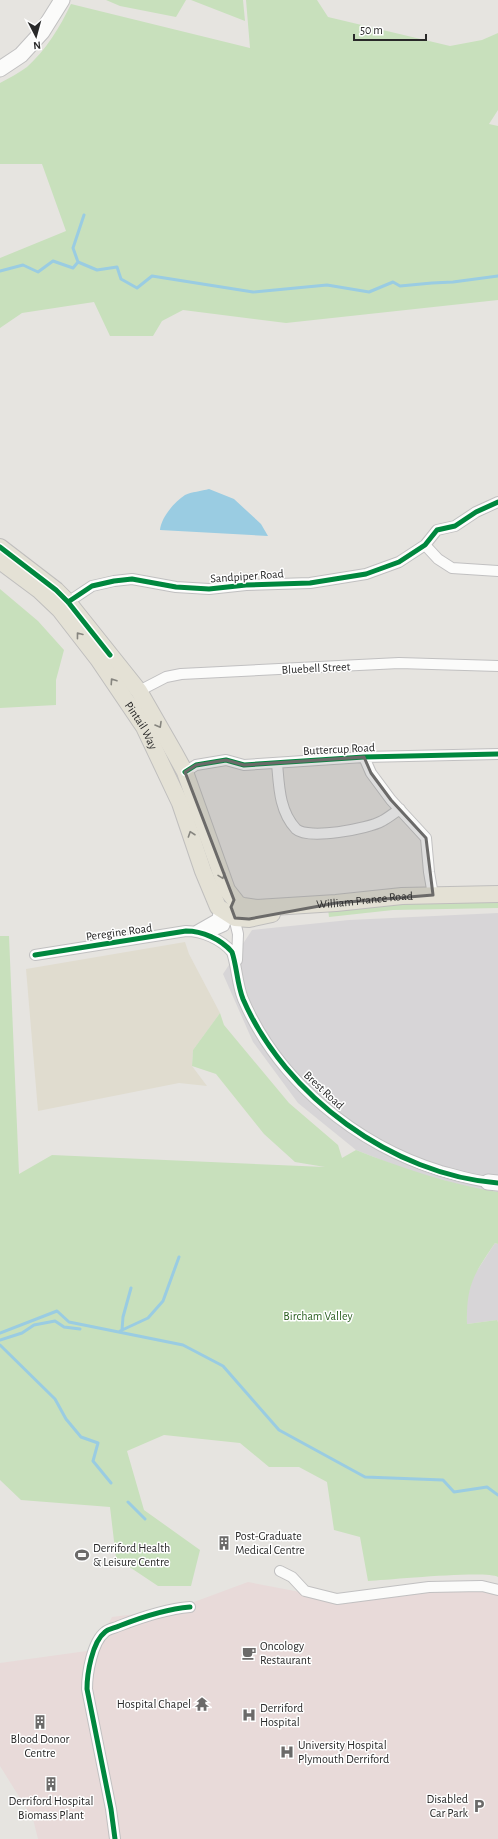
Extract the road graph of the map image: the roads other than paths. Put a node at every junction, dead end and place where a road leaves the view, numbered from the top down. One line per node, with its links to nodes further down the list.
1 (62, 0): 2 (main road)
2 (0, 69)
3 (498, 502): 4 (street, Sandpiper Road)
4 (425, 545): 7 (street); 8 (street, Sandpiper Road)
5 (0, 546): 8 (main road, Pintail Way)
6 (0, 560): 19 (main road, Pintail Way, one-way to 6)
7 (498, 571)
8 (68, 602): 10 (main road, Pintail Way)
9 (498, 666): 10 (street, Bluebell Street)
10 (139, 691): 14 (main road, Pintail Way, one-way to 14)
11 (498, 754): 12 (street, Buttercup Road)
12 (364, 757): 13 (street, Buttercup Road); 15 (street)
13 (277, 763): 14 (street, Buttercup Road); 15 (street)
14 (184, 772): 19 (main road, Pintail Way, one-way to 19)
15 (400, 809): 17 (street)
16 (498, 894): 17 (main road, William Prance Road)
17 (433, 895): 18 (main road, William Prance Road)
18 (336, 903): 19 (main road); 19 (main road, William Prance Road)
19 (230, 916): 20 (street); 21 (street); 23 (street)
20 (196, 931): 21 (street, Peregine Road); 22 (street, Peregine Road)
21 (206, 934): 23 (street, Brest Road)
22 (35, 955)
23 (236, 968): 24 (street, Brest Road)
24 (493, 1182)
25 (280, 1571): 26 (street)
26 (498, 1590)
27 (190, 1607): 28 (street)
28 (115, 1839)

